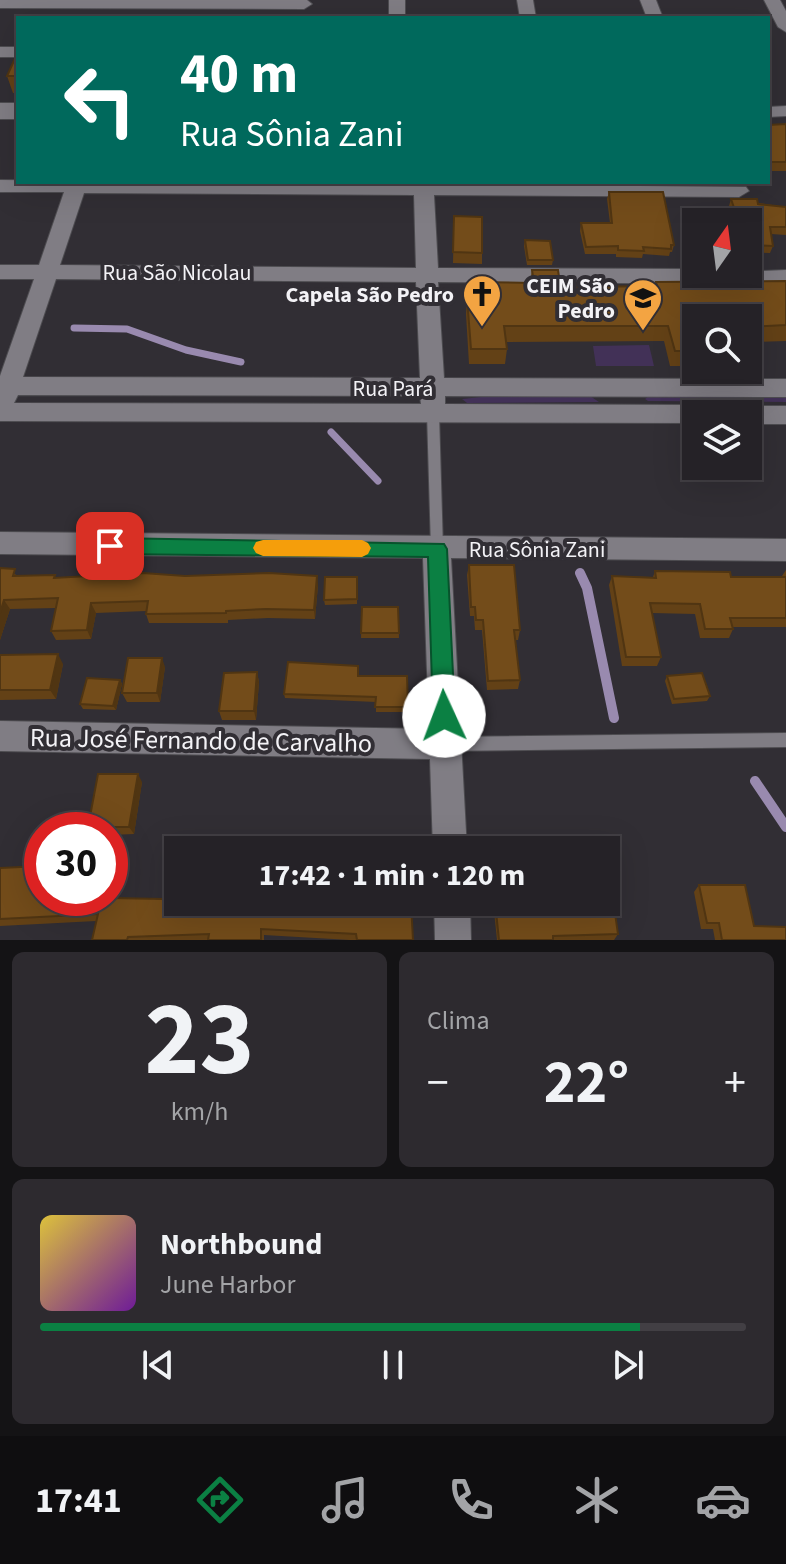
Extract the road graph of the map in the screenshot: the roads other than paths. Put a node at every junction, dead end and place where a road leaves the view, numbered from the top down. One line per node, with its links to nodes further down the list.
1 (772, 0): 5 (street)
2 (0, 3): 4 (street)
3 (304, 4): 4 (street)
4 (137, 7)
5 (786, 27)
6 (78, 184): 7 (street); 8 (street); 11 (street)
7 (0, 186)
8 (423, 186): 9 (street); 12 (street)
9 (739, 191)
10 (0, 272): 11 (street, Rua São Nicolau)
11 (48, 272): 12 (street, Rua São Nicolau); 14 (street)
12 (427, 273): 13 (street, Rua São Nicolau); 17 (street)
13 (786, 277)
14 (4, 386): 17 (street, Rua Pará); 18 (street)
15 (622, 388): 16 (street, Rua Pará); 17 (street, Rua Pará); 19 (street)
16 (786, 388)
17 (432, 401): 18 (street, Rua Pará); 19 (street, Rua Pará); 24 (lane)
18 (0, 411)
19 (629, 414): 20 (street, Rua Pará)
20 (682, 414)
21 (762, 415): 22 (street)
22 (786, 415)
23 (0, 543): 24 (street, Rua Sônia Zani)
24 (437, 549): 25 (street, Rua Sônia Zani); 28 (street)
25 (786, 550)
26 (0, 736): 28 (street, Rua José Fernando de Carvalho)
27 (786, 740): 28 (lane, Rua José Fernando de Carvalho)
28 (445, 744): 29 (street)
29 (449, 836)
30 (452, 916): 31 (street)
31 (453, 940)

